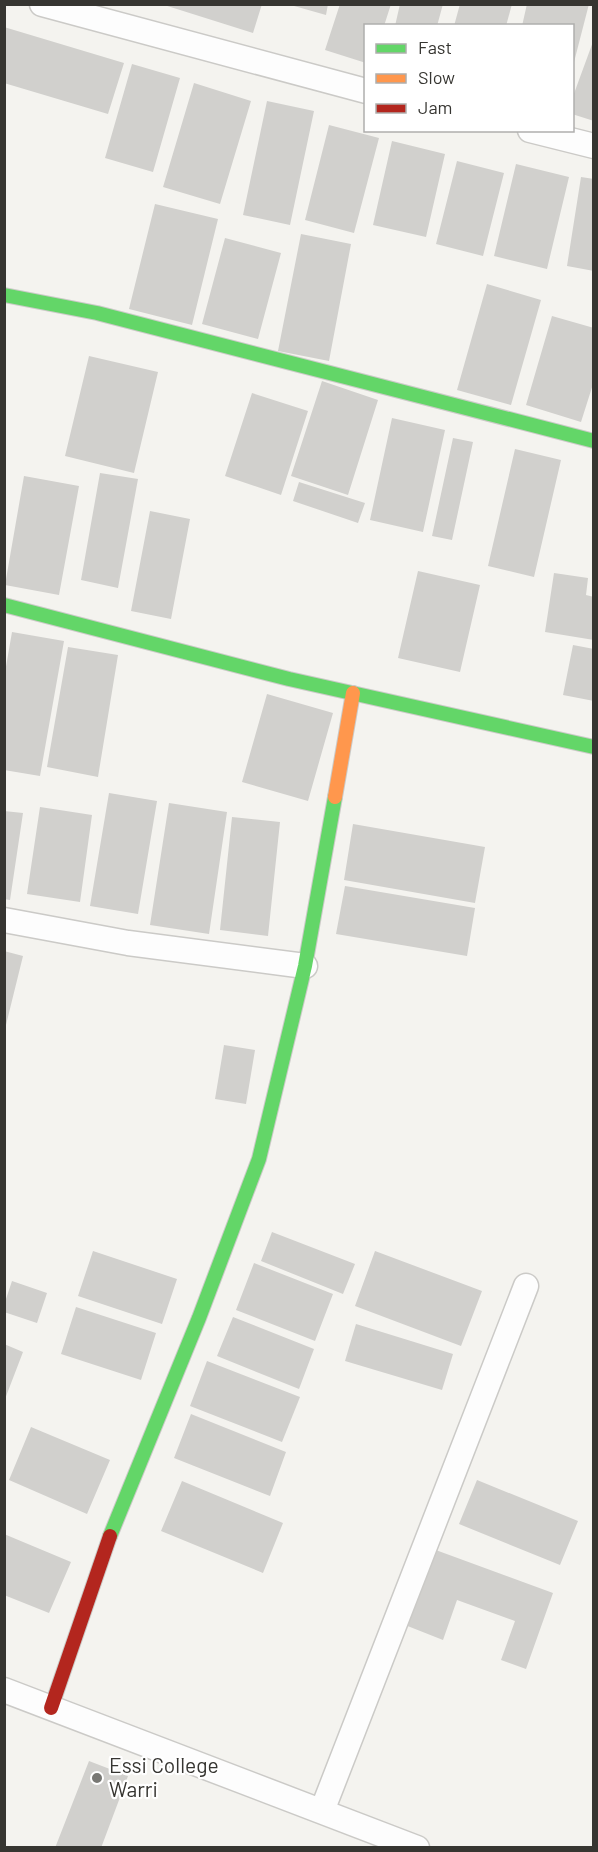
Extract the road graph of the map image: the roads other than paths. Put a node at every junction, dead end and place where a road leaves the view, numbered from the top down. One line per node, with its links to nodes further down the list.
1 (42, 4): 2 (street)
2 (364, 90)
3 (538, 132): 4 (street)
4 (594, 146)
5 (4, 295): 6 (street)
6 (594, 441)
7 (4, 605): 8 (street)
8 (354, 693): 9 (street); 11 (street)
9 (594, 747)
10 (4, 920): 11 (street)
11 (305, 966): 14 (street)
12 (526, 1286): 15 (street)
13 (4, 1690): 14 (street)
14 (51, 1708): 15 (street)
15 (322, 1811): 16 (street)
16 (417, 1848)

